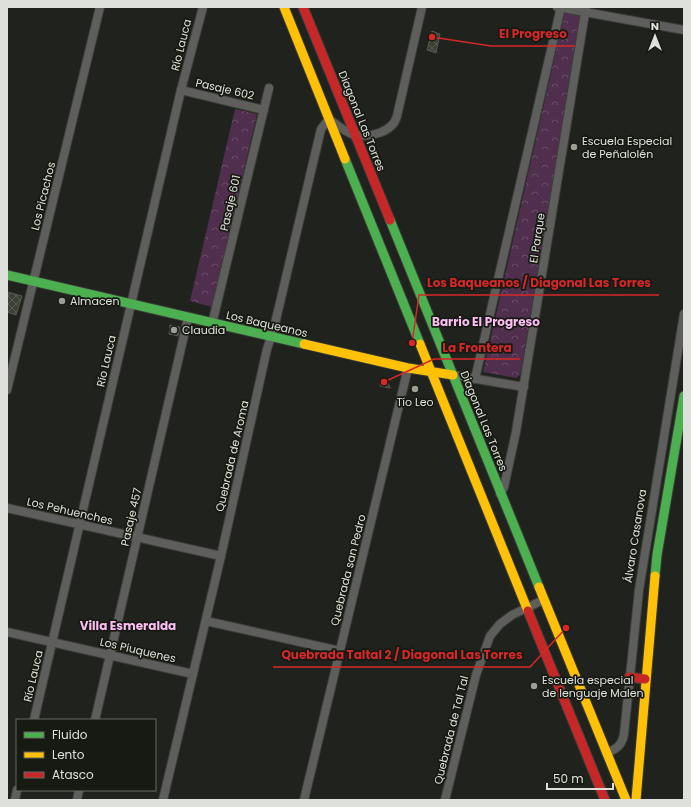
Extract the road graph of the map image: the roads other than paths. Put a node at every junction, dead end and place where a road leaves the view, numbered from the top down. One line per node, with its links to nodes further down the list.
1 (100, 7): 16 (street, Los Picachos)
2 (202, 7): 11 (street, Río Lauca)
3 (294, 7): 7 (street)
4 (303, 7): 14 (main road, Diagonal Las Torres)
5 (422, 7): 14 (street)
6 (559, 7): 8 (street); 25 (street)
7 (285, 9): 13 (main road)
8 (585, 10): 9 (street); 26 (street, El Parque)
9 (684, 30)
10 (269, 88): 12 (street, Pasaje 601)
11 (181, 90): 12 (street, Pasaje 602); 17 (street, Río Lauca)
12 (264, 110): 20 (street, Pasaje 601)
13 (329, 119): 14 (street); 21 (street, Quebrada de Aroma); 23 (main road)
14 (354, 135): 24 (main road, Diagonal Las Torres)
15 (7, 275): 16 (main road, Los Baqueanos)
16 (33, 282): 17 (main road, Los Baqueanos); 27 (street, Los Picachos)
17 (131, 305): 19 (main road, Los Baqueanos); 31 (street, Río Lauca)
18 (684, 314): 42 (street, Álvaro Casanova)
19 (188, 318): 20 (main road, Los Baqueanos); 32 (street, Pasaje 457)
20 (212, 324): 21 (main road, Los Baqueanos)
21 (271, 337): 22 (main road, Los Baqueanos); 33 (street, Quebrada de Aroma)
22 (408, 368): 23 (main road, Los Baqueanos); 39 (street, Quebrada san Pedro)
23 (432, 372): 24 (main road, Los Baqueanos); 35 (main road)
24 (453, 375): 25 (street, Los Baqueanos); 29 (main road, Diagonal Las Torres)
25 (475, 379): 26 (street, Los Baqueanos)
26 (524, 386): 29 (street, El Parque)
27 (7, 390)
28 (684, 396): 43 (main road)
29 (500, 494): 34 (main road, Diagonal Las Torres)
30 (7, 508): 31 (street, Los Pehuenches)
31 (80, 525): 32 (street, Los Pehuenches); 38 (street, Río Lauca)
32 (137, 538): 33 (street, Los Pehuenches); 40 (street, Pasaje 457)
33 (221, 556): 36 (street, Quebrada de Aroma)
34 (543, 600): 35 (street, Quebrada de Tal Tal); 46 (main road, Diagonal Las Torres)
35 (528, 606): 49 (street, Quebrada de Tal Tal); 50 (main road)
36 (206, 621): 39 (street); 41 (street, Quebrada de Aroma)
37 (7, 632): 38 (street, Los Piuquenes)
38 (52, 641): 40 (street, Los Piuquenes); 44 (street, Río Lauca)
39 (340, 651): 48 (street, Quebrada san Pedro)
40 (110, 655): 41 (street, Los Piuquenes); 45 (street, Pasaje 457)
41 (193, 674): 47 (street, Quebrada de Aroma)
42 (629, 677): 43 (main road); 46 (street, Álvaro Casanova)
43 (646, 679): 52 (main road)
44 (34, 719)
45 (95, 719)
46 (606, 753): 51 (main road, Diagonal Las Torres)
47 (163, 800)
48 (304, 800)
49 (445, 800)
50 (606, 800)
51 (626, 800)
52 (636, 800)

